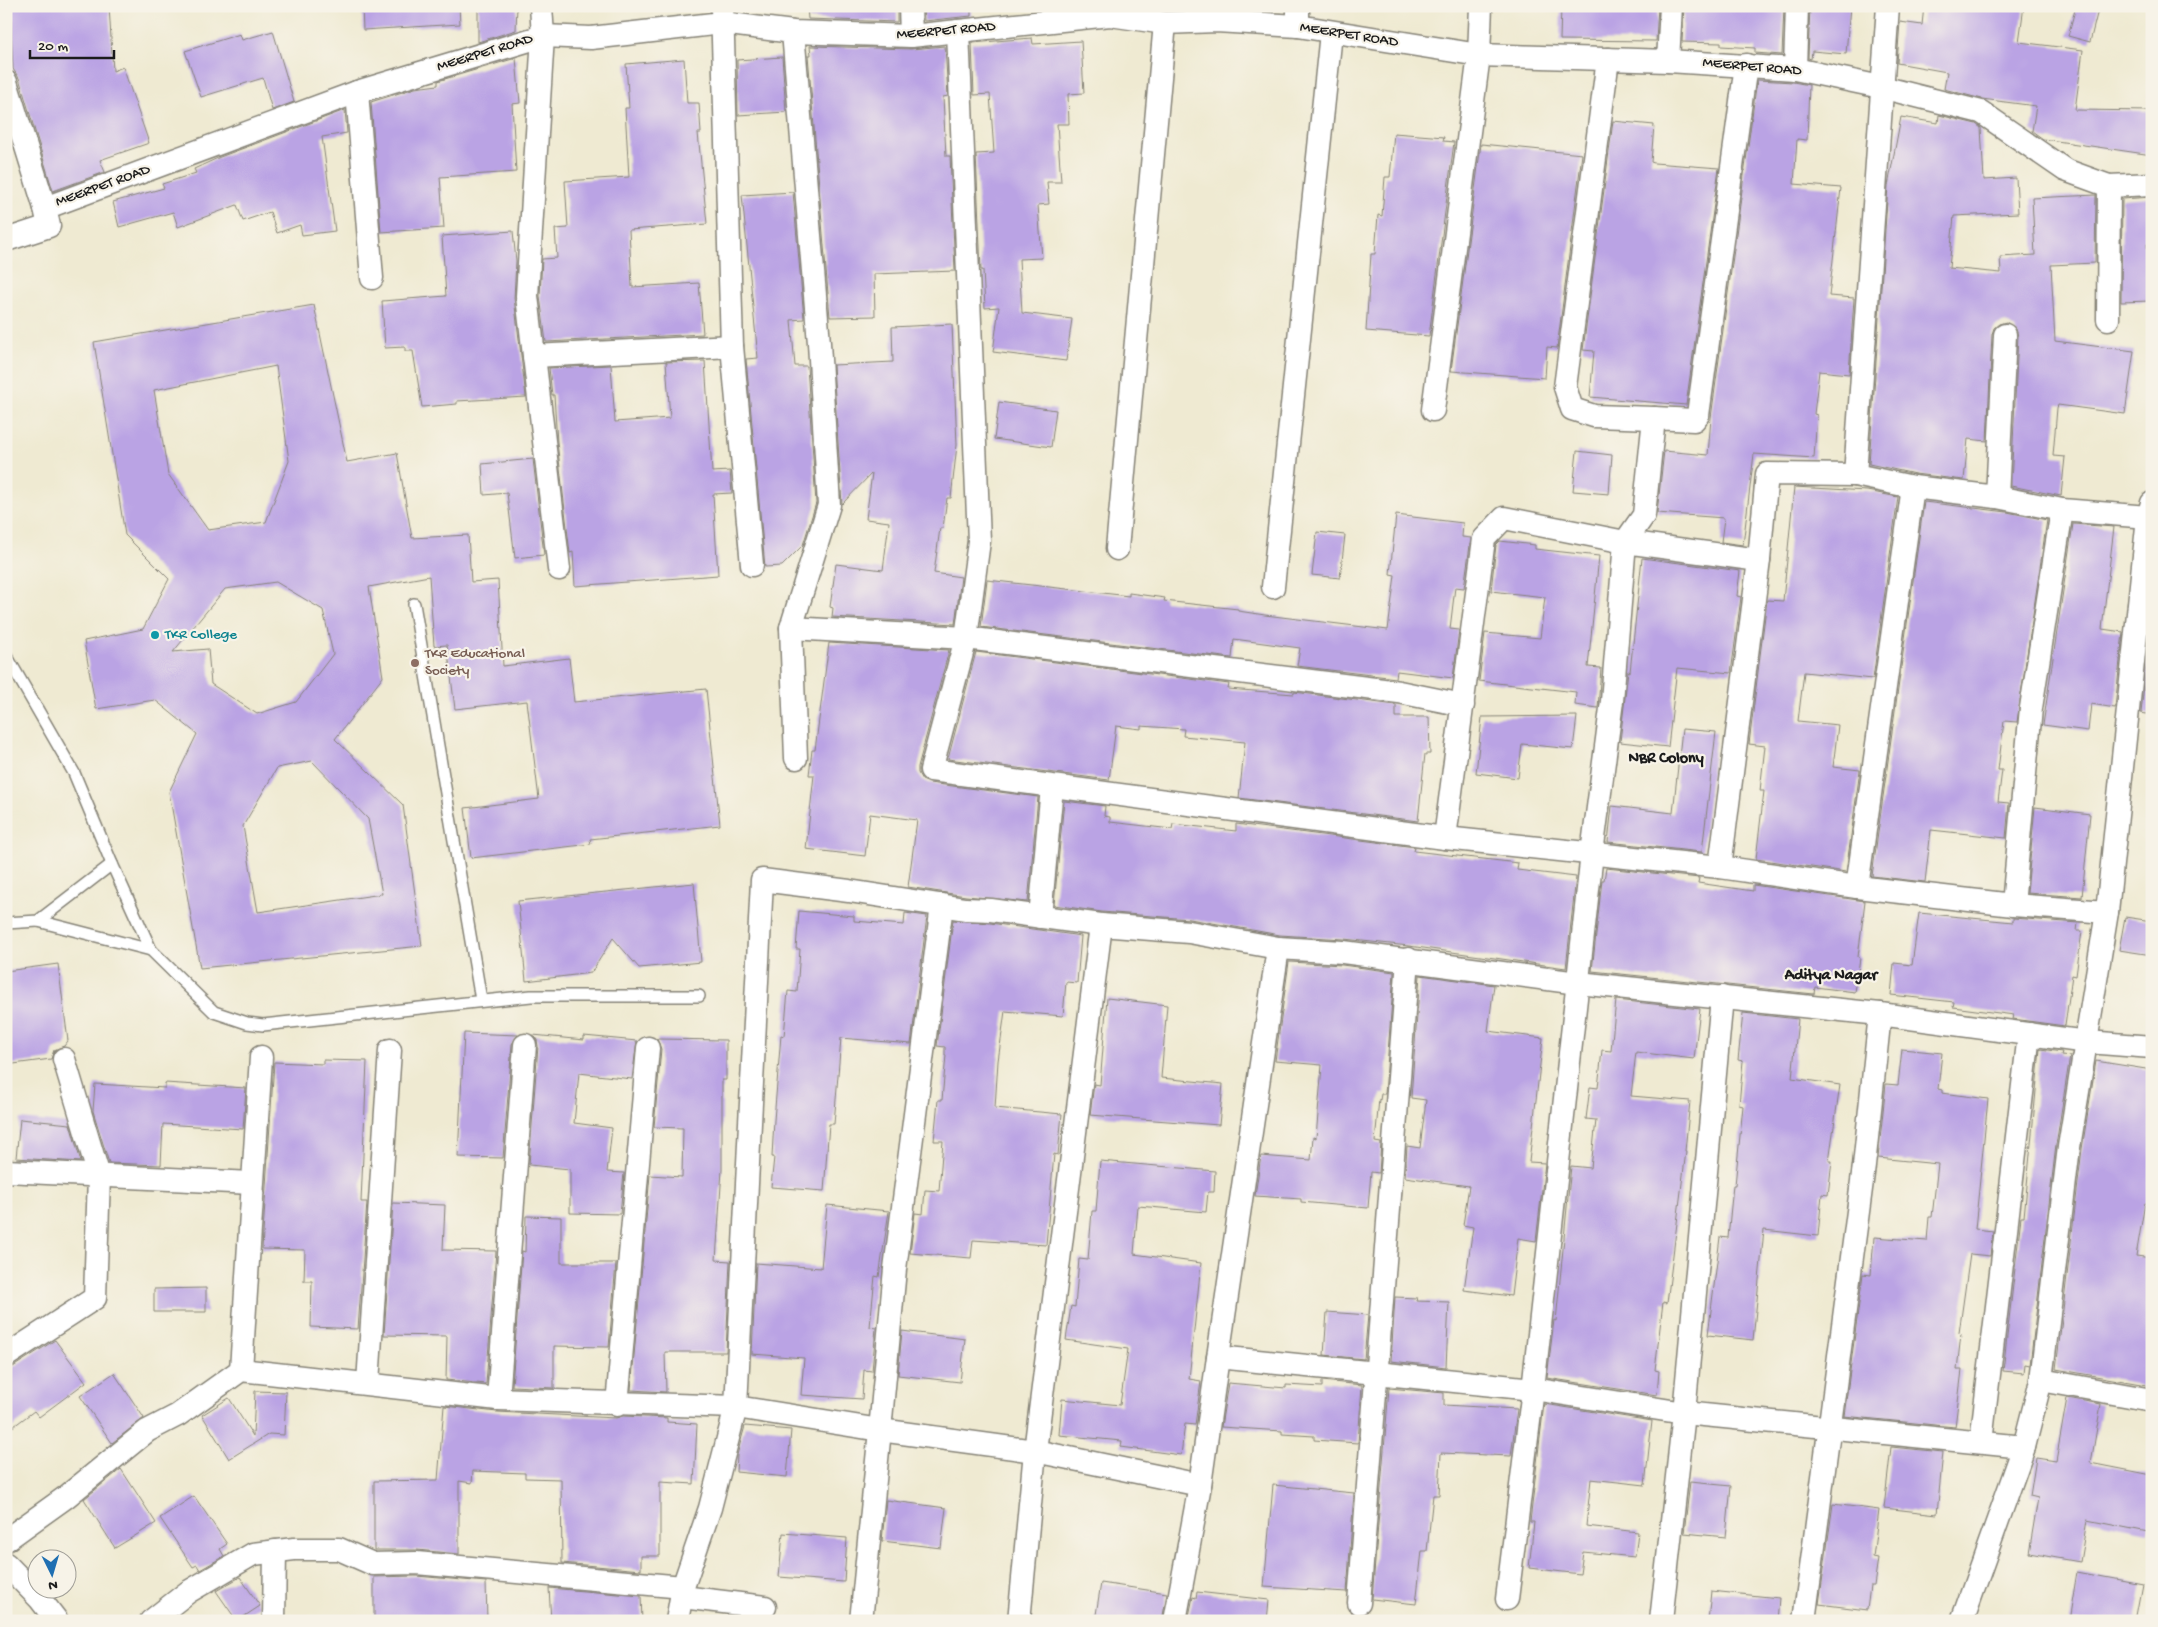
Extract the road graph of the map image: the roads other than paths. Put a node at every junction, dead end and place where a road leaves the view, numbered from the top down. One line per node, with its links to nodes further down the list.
1 (541, 6): 14 (street)
2 (910, 6): 15 (street)
3 (1481, 6): 16 (street)
4 (1671, 6): 18 (street)
5 (1797, 6): 20 (street)
6 (1888, 6): 22 (street)
7 (1110, 11): 10 (street, MEERPET ROAD); 11 (street, MEERPET ROAD)
8 (722, 15): 12 (street, MEERPET ROAD); 14 (street, MEERPET ROAD); 31 (street)
9 (1298, 16): 10 (street, MEERPET ROAD); 13 (street, MEERPET ROAD)
10 (1165, 23): 41 (street)
11 (958, 31): 15 (street, MEERPET ROAD); 48 (street)
12 (793, 32): 15 (street, MEERPET ROAD); 47 (street)
13 (1332, 33): 16 (street, MEERPET ROAD); 45 (street)
14 (543, 36): 23 (street, MEERPET ROAD); 32 (street)
15 (911, 36)
16 (1479, 55): 17 (street, MEERPET ROAD); 33 (street)
17 (1608, 59): 18 (street, MEERPET ROAD); 34 (street)
18 (1668, 61): 19 (street, MEERPET ROAD)
19 (1746, 65): 20 (street, MEERPET ROAD); 34 (street)
20 (1795, 69): 22 (street, MEERPET ROAD)
21 (6, 82): 26 (street)
22 (1881, 87): 25 (street, MEERPET ROAD); 35 (street)
23 (357, 92): 26 (street, MEERPET ROAD); 28 (street)
24 (2152, 184): 25 (street, MEERPET ROAD)
25 (2109, 186): 29 (street)
26 (45, 208): 27 (street, MEERPET ROAD)
27 (6, 240)
28 (372, 278)
29 (2108, 319)
30 (2005, 335): 37 (street)
31 (732, 346): 32 (street); 43 (street)
32 (534, 356): 44 (street)
33 (1433, 410)
34 (1654, 418): 40 (street)
35 (1854, 475): 36 (street); 42 (street)
36 (1913, 487): 37 (street); 57 (street)
37 (1997, 496): 38 (street)
38 (2062, 510): 39 (street); 59 (street)
39 (2150, 510): 60 (street)
40 (1625, 542): 42 (street); 50 (street); 54 (street)
41 (1117, 549)
42 (1759, 560): 56 (street)
43 (752, 565)
44 (559, 569)
45 (1273, 587)
46 (414, 604): 71 (lane)
47 (791, 628): 48 (street); 51 (street)
48 (966, 638): 50 (street); 52 (street)
49 (6, 655): 55 (lane)
50 (1463, 705): 53 (street)
51 (796, 758)
52 (1052, 786): 53 (street); 61 (street)
53 (1445, 838): 54 (street)
54 (1592, 853): 56 (street); 68 (street)
55 (112, 864): 62 (lane); 66 (lane)
56 (1720, 867): 57 (street)
57 (1857, 886): 59 (street)
58 (942, 905): 61 (street); 94 (street); 97 (street)
59 (2013, 905): 60 (street)
60 (2107, 912): 74 (street)
61 (1040, 917): 64 (street)
62 (38, 921): 63 (lane); 66 (lane)
63 (6, 924)
64 (1101, 925): 65 (street); 100 (street)
65 (1278, 948): 67 (street); 85 (street)
66 (151, 950): 71 (lane)
67 (1408, 959): 68 (street); 87 (street)
68 (1578, 983): 70 (street); 90 (street)
69 (700, 996): 71 (lane)
70 (1722, 997): 72 (street); 95 (street)
71 (480, 1000)
72 (1880, 1014): 73 (street); 96 (street)
73 (2028, 1034): 74 (street); 98 (street)
74 (2087, 1042): 76 (street); 88 (street)
75 (525, 1045): 91 (street)
76 (2152, 1047)
77 (648, 1048): 93 (street)
78 (390, 1050): 89 (street)
79 (261, 1057): 83 (street)
80 (64, 1059): 82 (street)
81 (6, 1171): 82 (street)
82 (99, 1176): 83 (street); 84 (street)
83 (252, 1183): 86 (street)
84 (6, 1356)
85 (1218, 1357): 87 (street); 101 (street)
86 (241, 1370): 89 (street); 102 (street)
87 (1377, 1372): 90 (street); 107 (street)
88 (2041, 1380): 92 (street); 99 (street)
89 (368, 1383): 91 (street)
90 (1533, 1389): 95 (street); 106 (street)
91 (498, 1399): 93 (street)
92 (2152, 1400)
93 (617, 1404): 94 (street)
94 (736, 1407): 97 (street); 105 (street)
95 (1684, 1412): 96 (street); 116 (street)
96 (1829, 1426): 98 (street); 117 (street)
97 (880, 1430): 100 (street); 113 (street)
98 (1981, 1442): 99 (street)
99 (2024, 1447): 118 (street)
100 (1035, 1451): 101 (street); 114 (street)
101 (1200, 1485): 115 (street)
102 (6, 1540)
103 (275, 1551): 105 (street); 110 (street); 111 (street)
104 (6, 1564): 109 (street)
105 (683, 1592): 108 (street); 112 (street)
106 (1507, 1599)
107 (1359, 1603)
108 (764, 1607)
109 (57, 1621)
110 (151, 1621)
111 (274, 1621)
112 (677, 1621)
113 (861, 1621)
114 (1019, 1621)
115 (1175, 1621)
116 (1661, 1621)
117 (1804, 1621)
118 (1962, 1621)

